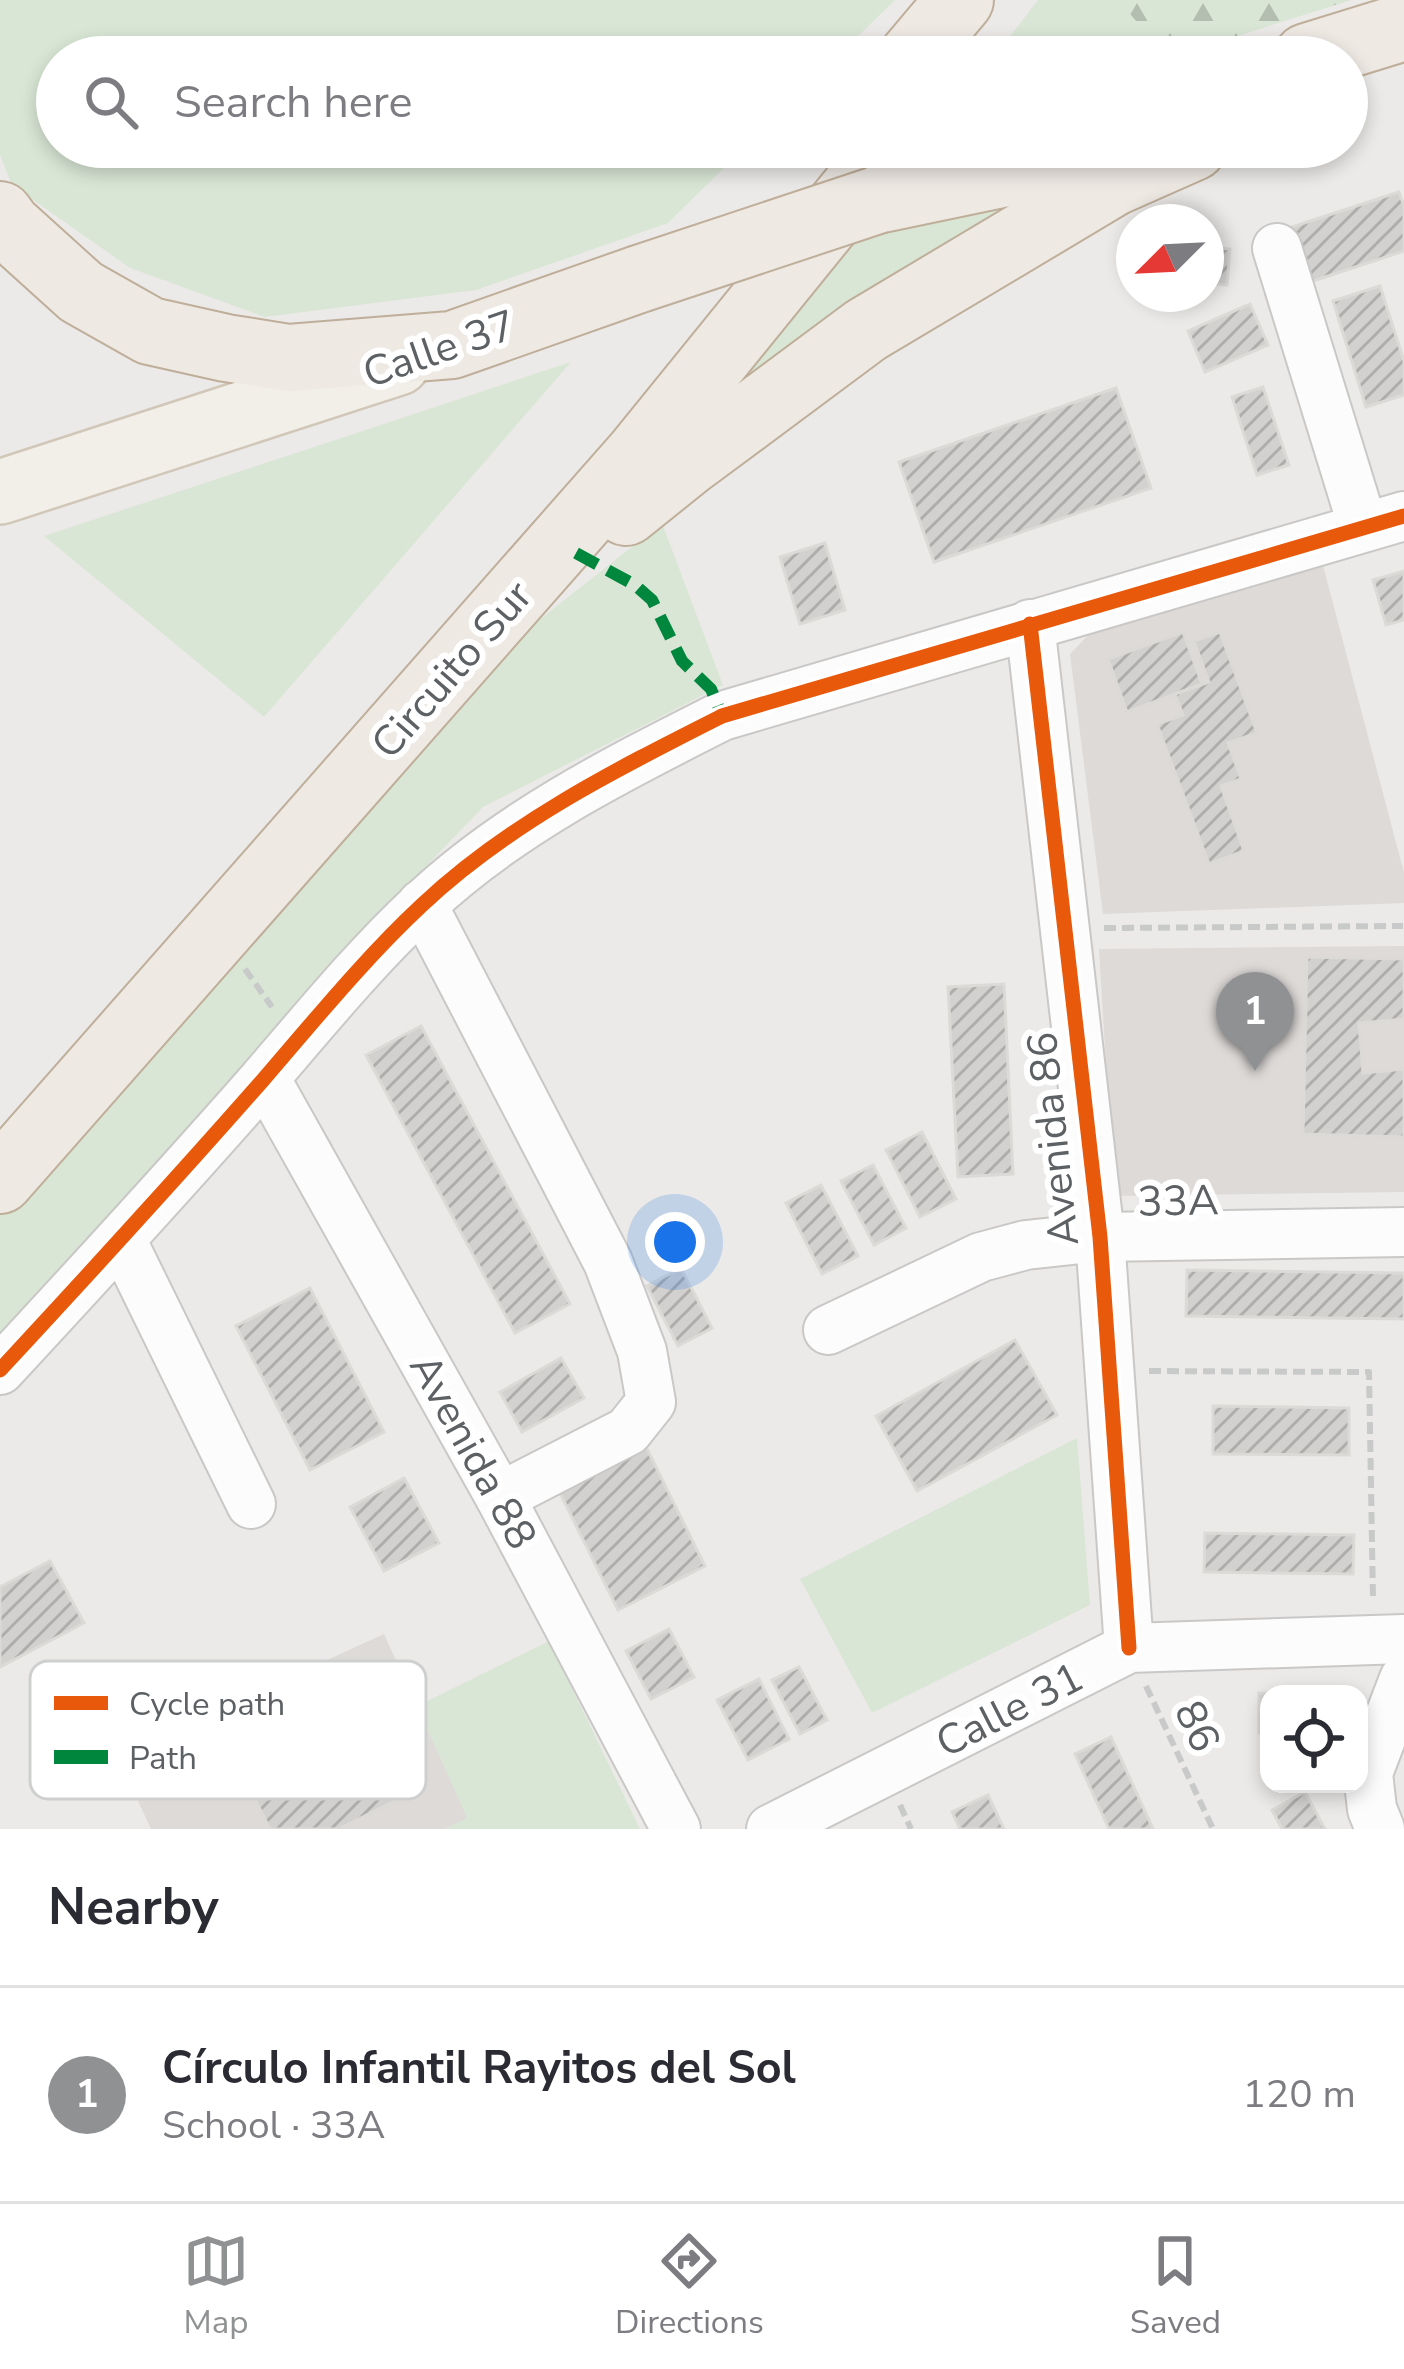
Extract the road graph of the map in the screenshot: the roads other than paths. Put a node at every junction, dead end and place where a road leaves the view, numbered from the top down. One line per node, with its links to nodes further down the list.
1 (968, 13): 3 (highway)
2 (1404, 27): 4 (highway)
3 (939, 36)
4 (1368, 38)
5 (1404, 68): 6 (highway)
6 (1368, 79)
7 (819, 168): 21 (highway, Circuito Sur)
8 (917, 168): 11 (highway)
9 (938, 168): 11 (highway)
10 (1146, 168): 17 (highway)
11 (883, 174): 14 (highway, Calle 37, bridge); 17 (highway, Circuito Sur)
12 (0, 215): 14 (highway)
13 (1277, 248): 16 (street)
14 (452, 346): 15 (main road, Calle 37)
15 (0, 492)
16 (1384, 522): 18 (street)
17 (498, 617): 22 (highway, Circuito Sur)
18 (1030, 624): 19 (street); 24 (street, Avenida 86)
19 (422, 904): 20 (street); 28 (street)
20 (280, 1059): 25 (street); 28 (street, Avenida 88)
21 (0, 1127)
22 (0, 1180)
23 (1404, 1232): 24 (street, 33A)
24 (1100, 1237): 26 (street, 33A); 31 (street, Avenida 86)
25 (121, 1239): 27 (street); 29 (street)
26 (828, 1330)
27 (0, 1370)
28 (500, 1497): 33 (street, Avenida 88)
29 (251, 1504)
30 (1389, 1639): 31 (street, Calle 31)
31 (1129, 1648): 34 (street, Calle 31)
32 (1404, 1679): 35 (street)
33 (676, 1829)
34 (771, 1829)
35 (1380, 1829)

